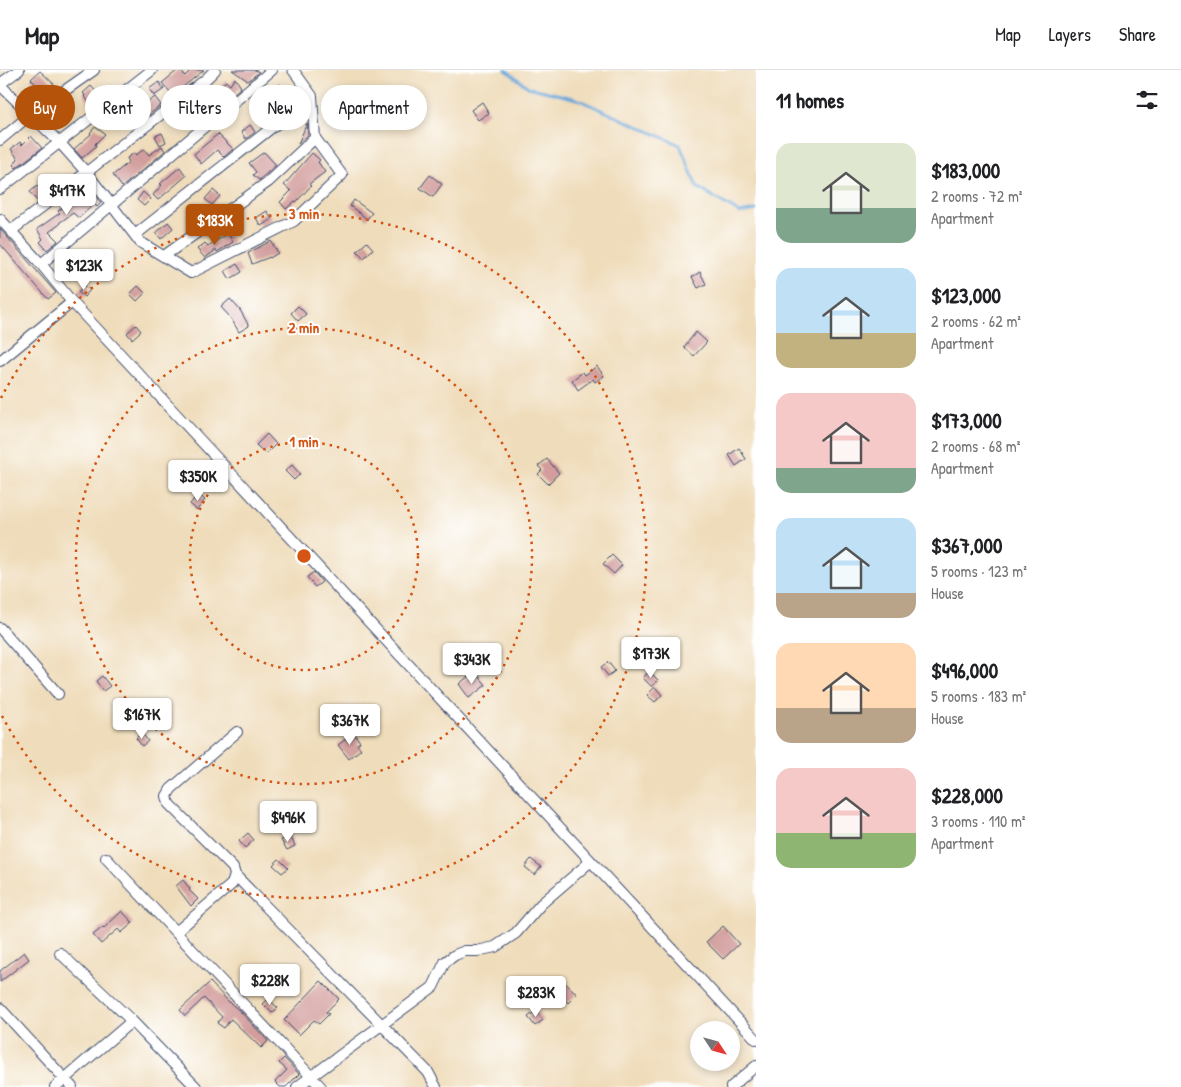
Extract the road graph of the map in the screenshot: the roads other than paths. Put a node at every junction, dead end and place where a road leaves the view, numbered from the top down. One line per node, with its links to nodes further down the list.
1 (19, 70): 7 (street)
2 (94, 70): 8 (street)
3 (152, 70): 15 (street)
4 (215, 70): 16 (street)
5 (272, 70): 18 (street)
6 (293, 70): 9 (street)
7 (0, 85): 10 (street)
8 (73, 85)
9 (312, 96): 13 (street); 21 (street)
10 (15, 100)
11 (15, 128): 14 (street)
12 (46, 130): 15 (street)
13 (315, 138): 22 (street); 22 (street)
14 (0, 140)
15 (59, 142): 16 (street); 17 (street)
16 (86, 172): 18 (street); 20 (street)
17 (0, 189)
18 (112, 206): 21 (street); 23 (street)
19 (0, 219): 20 (street)
20 (11, 231): 23 (street)
21 (135, 235): 22 (street)
22 (164, 256)
23 (42, 264): 24 (street)
24 (72, 302): 25 (street); 30 (street)
25 (0, 361)
26 (0, 628): 27 (street)
27 (58, 694)
28 (237, 732): 31 (street)
29 (106, 858): 32 (street)
30 (591, 861): 36 (street); 37 (street)
31 (235, 875): 32 (street); 36 (street)
32 (176, 932): 39 (street)
33 (60, 953): 35 (street)
34 (0, 1008): 40 (street)
35 (132, 1021): 40 (street); 42 (street)
36 (381, 1025): 39 (street); 45 (street)
37 (756, 1039)
38 (756, 1066): 46 (street)
39 (311, 1077): 43 (street); 44 (street)
40 (68, 1083): 41 (street)
41 (55, 1087)
42 (196, 1087)
43 (297, 1087)
44 (321, 1087)
45 (436, 1087)
46 (732, 1087)

